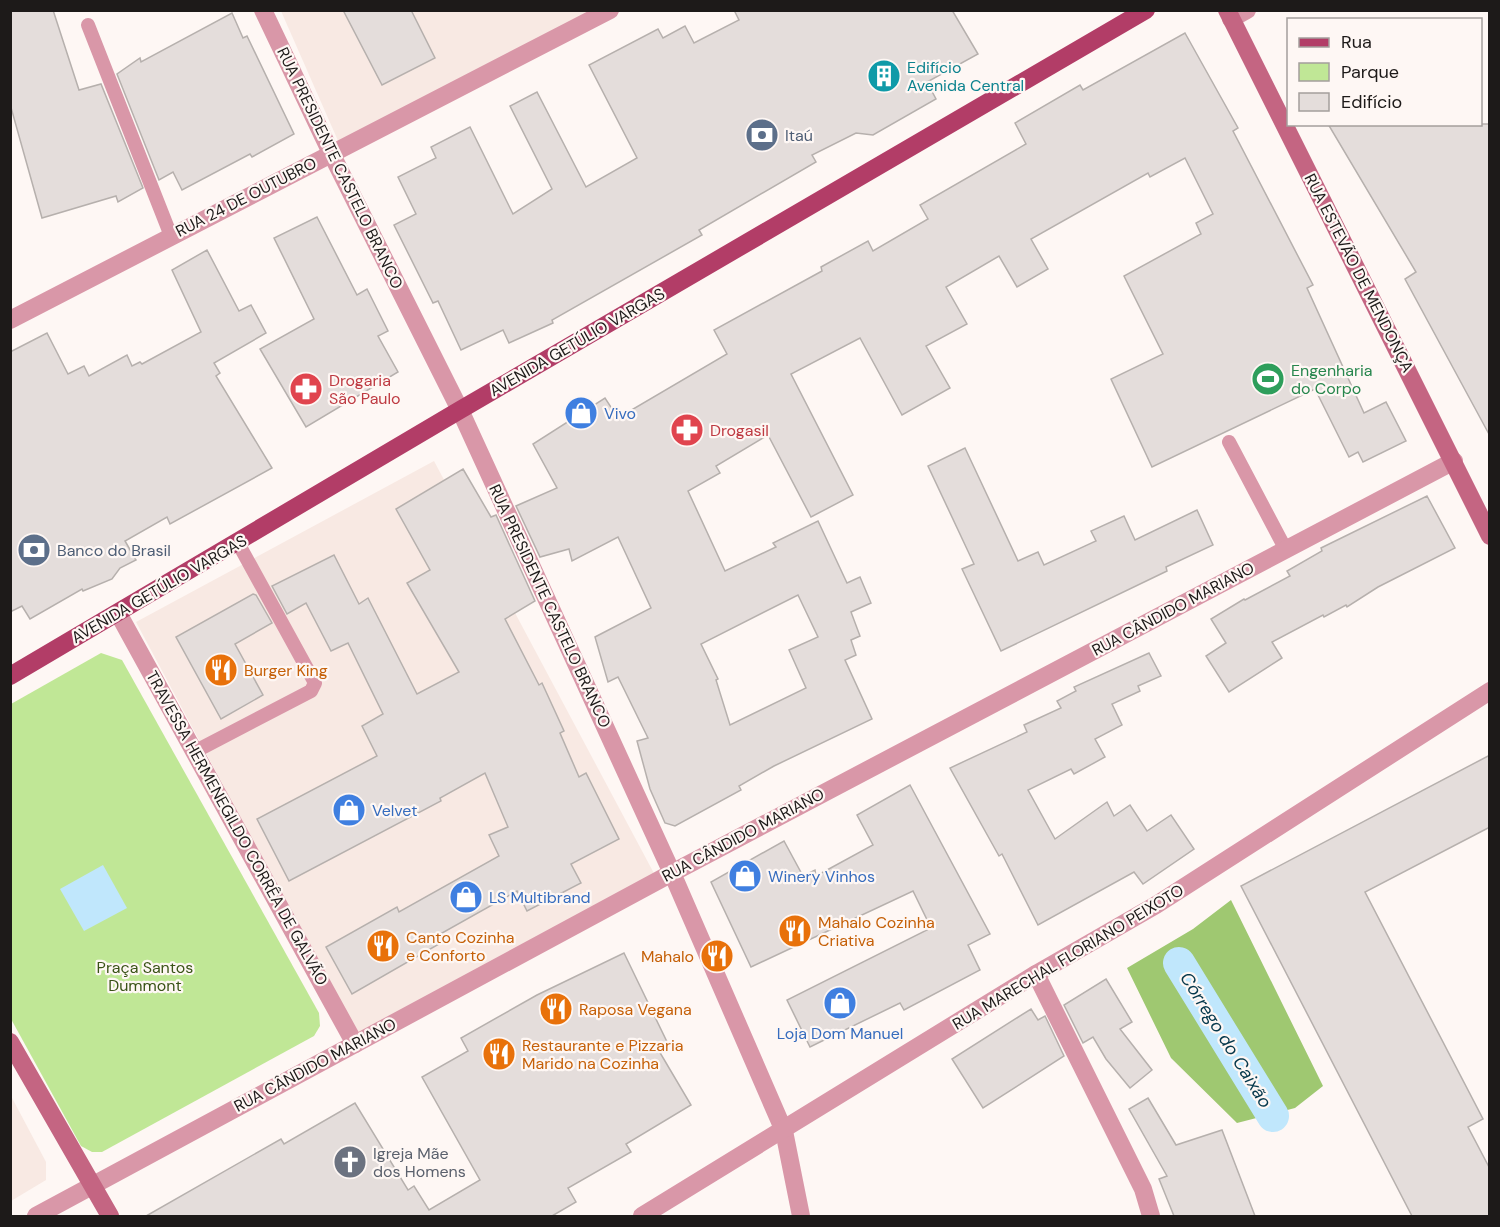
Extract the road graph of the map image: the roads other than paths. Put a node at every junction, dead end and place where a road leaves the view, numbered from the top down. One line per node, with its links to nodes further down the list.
1 (263, 10): 8 (street, RUA PRESIDENTE CASTELO BRANCO)
2 (610, 10): 8 (street, RUA 24 DE OUTUBRO)
3 (1146, 10): 11 (main road, AVENIDA GETÚLIO VARGAS)
4 (1235, 13): 6 (street, RUA ESTEVÃO DE MENDONÇA)
5 (88, 25): 9 (lane)
6 (1287, 119)
7 (1290, 126): 13 (street, RUA ESTEVÃO DE MENDONÇA)
8 (331, 153): 9 (street, RUA 24 DE OUTUBRO); 11 (street, RUA PRESIDENTE CASTELO BRANCO)
9 (171, 236): 10 (street, RUA 24 DE OUTUBRO)
10 (10, 320)
11 (460, 410): 15 (main road, AVENIDA GETÚLIO VARGAS); 21 (street, RUA PRESIDENTE CASTELO BRANCO)
12 (1229, 442): 16 (lane)
13 (1454, 461): 14 (street, RUA ESTEVÃO DE MENDONÇA); 16 (street, RUA CÂNDIDO MARIANO)
14 (1490, 536)
15 (238, 543): 17 (main road, AVENIDA GETÚLIO VARGAS); 20 (lane)
16 (1286, 550): 21 (street, RUA CÂNDIDO MARIANO)
17 (118, 613): 18 (main road, AVENIDA GETÚLIO VARGAS); 20 (street, TRAVESSA HERMENEGILDO CORRÊA DE GALVÃO)
18 (10, 676)
19 (1490, 691): 22 (street, RUA MARECHAL FLORIANO PEIXOTO)
20 (195, 752): 24 (street, TRAVESSA HERMENEGILDO CORRÊA DE GALVÃO)
21 (672, 873): 24 (street, RUA CÂNDIDO MARIANO); 25 (street, RUA PRESIDENTE CASTELO BRANCO)
22 (1036, 974): 25 (street, RUA MARECHAL FLORIANO PEIXOTO); 31 (street)
23 (10, 1042): 26 (street)
24 (355, 1044): 26 (street, RUA CÂNDIDO MARIANO)
25 (784, 1131): 29 (street, RUA MARECHAL FLORIANO PEIXOTO); 30 (street, RUA PRESIDENTE CASTELO BRANCO)
26 (92, 1184): 27 (street, RUA CÂNDIDO MARIANO); 28 (street)
27 (36, 1216)
28 (110, 1216)
29 (642, 1216)
30 (801, 1216)
31 (1151, 1216)

